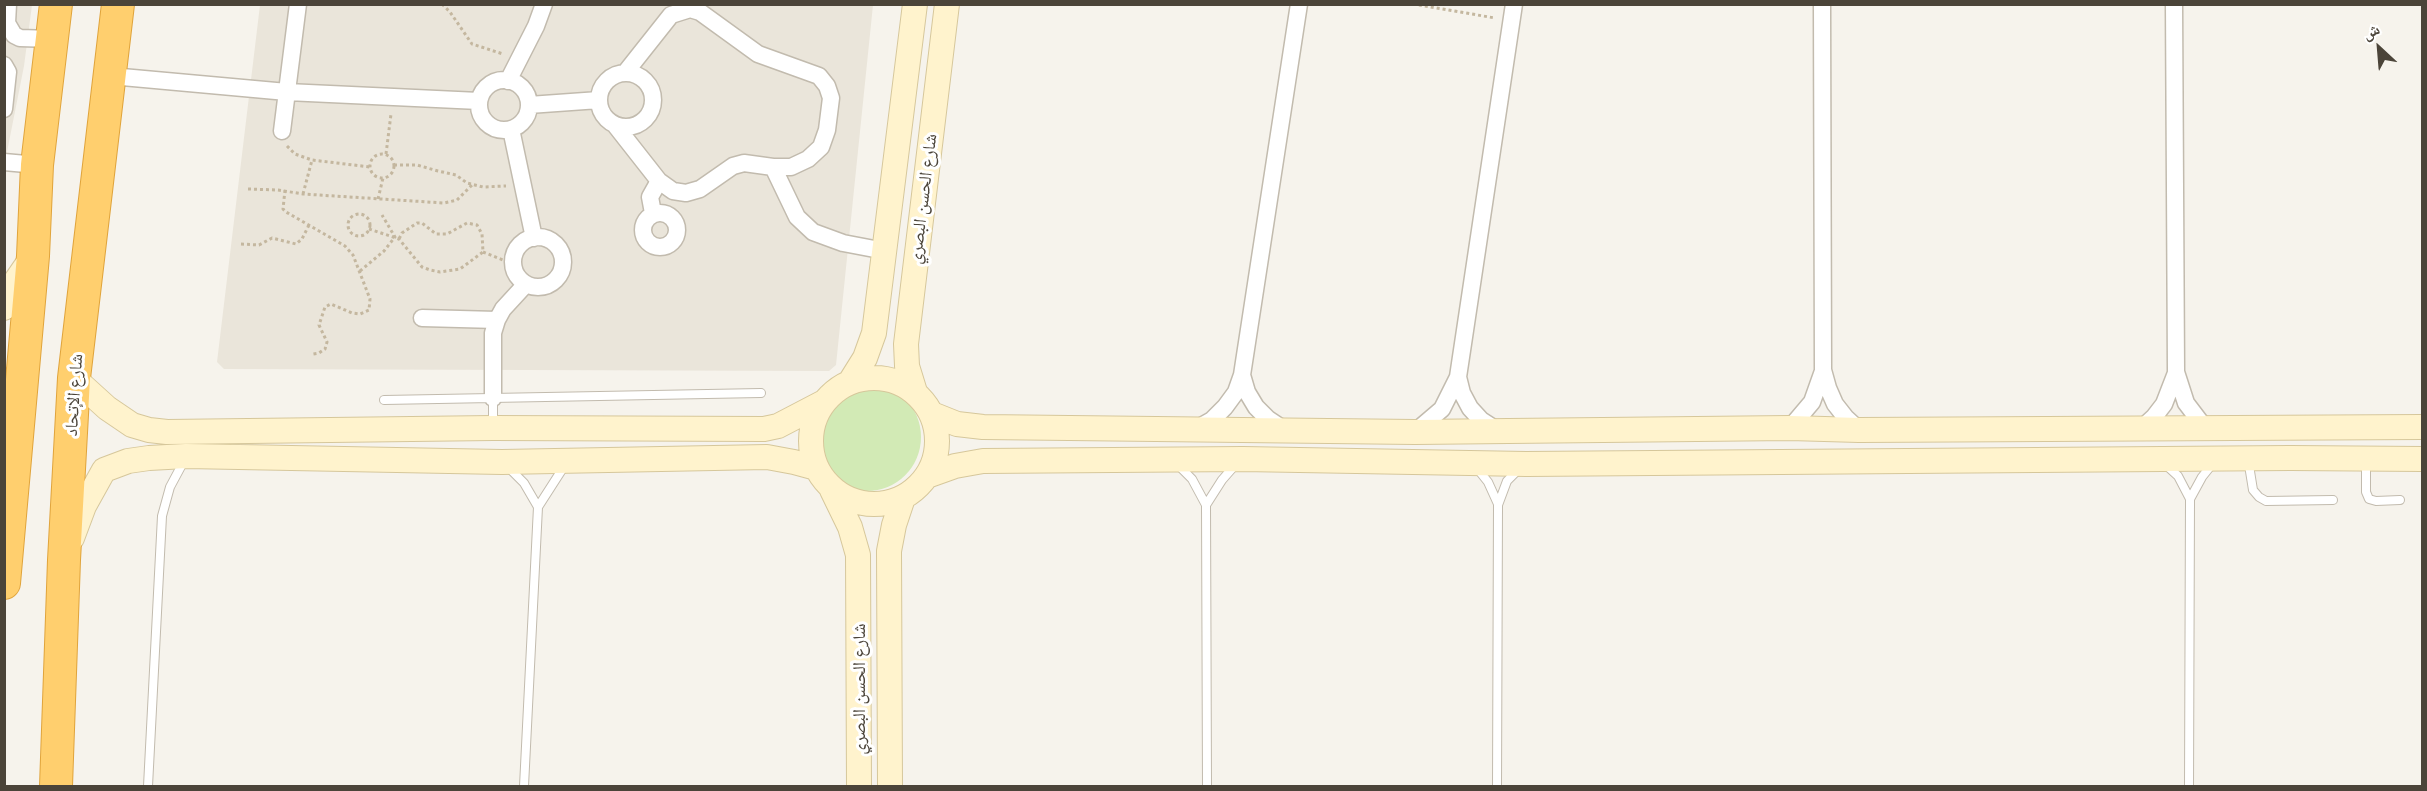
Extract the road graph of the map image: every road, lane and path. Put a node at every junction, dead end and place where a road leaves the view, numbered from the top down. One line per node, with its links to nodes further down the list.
1 (8, 4): 14 (street)
2 (56, 4): 15 (highway)
3 (298, 4): 21 (street)
4 (442, 4): 16 (path)
5 (544, 4): 16 (street)
6 (915, 4): 52 (street, شارع الحسن البصري)
7 (947, 4): 68 (street, شارع الحسن البصري)
8 (1299, 4): 64 (street)
9 (1413, 4): 13 (path)
10 (1822, 4): 62 (street)
11 (2174, 4): 63 (street)
12 (119, 9): 19 (highway, شارع الإتحاد)
13 (1513, 13): 65 (street)
14 (7, 34): 15 (street)
15 (52, 39): 33 (highway)
16 (520, 59): 20 (street)
17 (4, 65): 26 (street)
18 (625, 73): 23 (street); 27 (street); 36 (street)
19 (111, 76): 21 (street); 66 (highway, شارع الإتحاد)
20 (508, 81): 24 (street); 25 (street)
21 (287, 92): 22 (street); 29 (street)
22 (393, 97): 24 (street); 30 (path)
23 (599, 100): 25 (street); 27 (street)
24 (479, 102): 28 (street)
25 (529, 105): 28 (street)
26 (4, 109)
27 (615, 125): 38 (street)
28 (511, 129): 40 (street)
29 (282, 131): 31 (path)
30 (386, 154): 34 (path); 35 (path)
31 (312, 160): 35 (path); 43 (path)
32 (4, 162): 33 (street)
33 (37, 165): 54 (highway)
34 (394, 165): 37 (path); 39 (path)
35 (370, 167): 37 (path)
36 (773, 167): 38 (street); 52 (street)
37 (384, 178): 44 (path)
38 (658, 181): 45 (street)
39 (473, 184): 40 (path); 44 (path)
40 (522, 186): 50 (street)
41 (248, 189): 42 (path)
42 (285, 190): 43 (path); 47 (path)
43 (303, 194): 44 (path)
44 (378, 199)
45 (654, 213)
46 (382, 215): 49 (path)
47 (309, 225): 51 (path); 56 (path)
48 (369, 229): 48 (path); 49 (path)
49 (397, 238): 53 (path); 53 (path); 56 (path)
50 (534, 238): 55 (street); 57 (street)
51 (241, 244)
52 (885, 251): 67 (street, شارع الحسن البصري)
53 (483, 252): 55 (path)
54 (33, 256): 58 (street); 109 (highway)
55 (513, 264): 57 (street)
56 (360, 271): 61 (path)
57 (526, 284): 60 (street)
58 (4, 308)
59 (422, 318): 60 (street)
60 (497, 320): 70 (street)
61 (313, 354)
62 (1823, 370): 77 (street); 83 (street)
63 (2176, 372): 78 (street); 82 (street)
64 (1242, 375): 79 (street); 80 (street)
65 (1458, 377): 81 (street); 84 (street)
66 (74, 378): 76 (street); 108 (highway, شارع الإتحاد)
67 (850, 382): 68 (street); 72 (street)
68 (915, 392): 73 (street)
69 (761, 393): 70 (lane)
70 (493, 398): 71 (lane); 76 (lane)
71 (384, 400)
72 (824, 402): 76 (street); 98 (street)
73 (932, 414): 79 (street); 99 (street)
74 (2366, 427): 75 (street); 78 (street); 86 (street)
75 (2422, 427)
76 (493, 428)
77 (1790, 428): 81 (street); 83 (street)
78 (2205, 428): 82 (street)
79 (1196, 429): 80 (street)
80 (1282, 429): 84 (street)
81 (1495, 429): 84 (street)
82 (2141, 429): 83 (street)
83 (1859, 430)
84 (1415, 432)
85 (186, 456): 94 (street); 108 (street); 112 (lane)
86 (2290, 458): 91 (street); 92 (street)
87 (1170, 459): 88 (street); 99 (street); 105 (lane)
88 (1243, 459): 96 (street); 105 (lane)
89 (2159, 459): 90 (street); 97 (street); 102 (lane)
90 (2218, 459): 91 (street); 102 (lane)
91 (2248, 459): 103 (lane)
92 (2366, 459): 93 (street); 104 (lane)
93 (2422, 459)
94 (502, 462): 95 (street); 107 (lane)
95 (567, 462): 98 (street); 107 (lane)
96 (1472, 463): 97 (street); 106 (lane)
97 (1526, 464): 106 (lane)
98 (816, 468): 100 (street)
99 (927, 476): 101 (street)
100 (832, 490): 101 (street); 114 (street, شارع الحسن البصري)
101 (903, 498): 115 (street, شارع الحسن البصري)
102 (2190, 499): 118 (lane)
103 (2333, 500)
104 (2400, 501)
105 (1206, 505): 116 (lane)
106 (1498, 505): 117 (lane)
107 (538, 507): 113 (lane)
108 (64, 560): 111 (highway, شارع الإتحاد)
109 (5, 570): 110 (highway)
110 (4, 584)
111 (56, 786)
112 (148, 786)
113 (525, 786)
114 (859, 786)
115 (890, 786)
116 (1207, 786)
117 (1497, 786)
118 (2190, 786)

